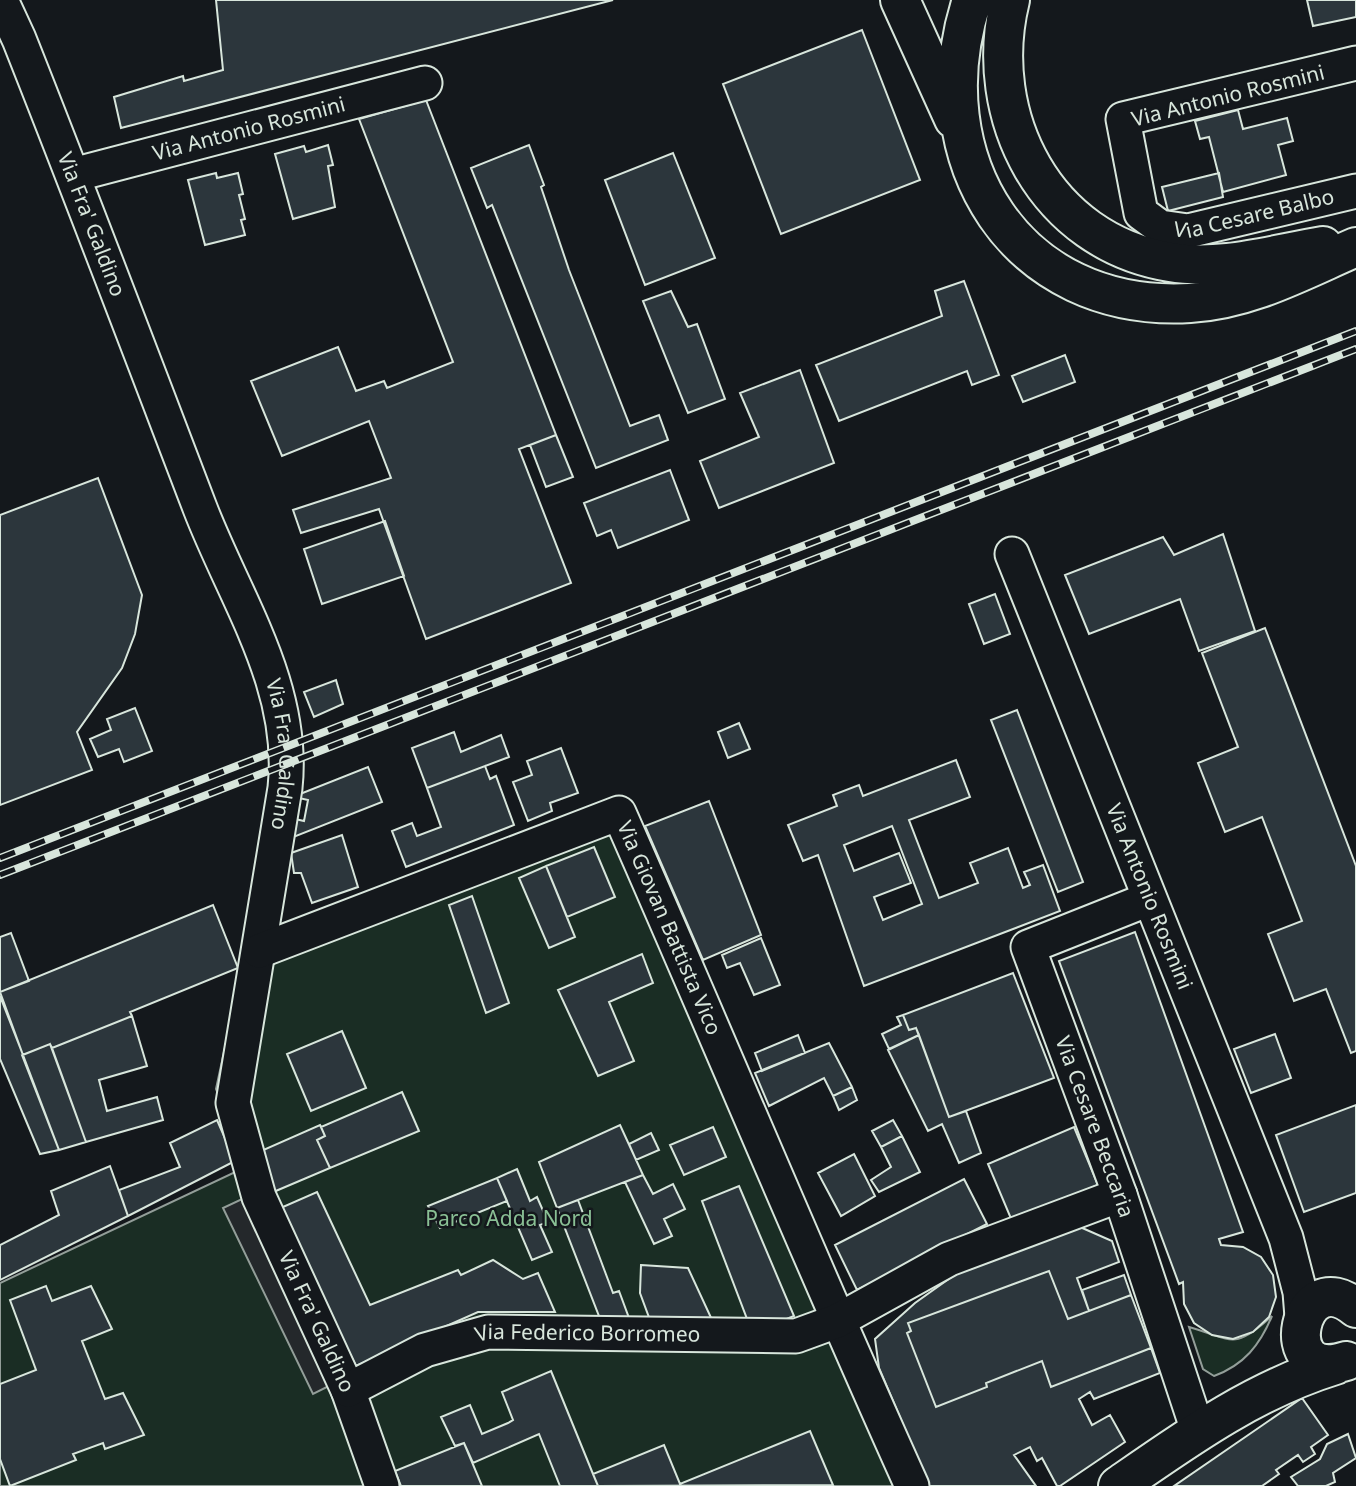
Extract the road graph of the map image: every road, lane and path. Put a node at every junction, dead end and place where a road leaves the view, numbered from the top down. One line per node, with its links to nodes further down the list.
1 (1, 0): 6 (street, Via Fra' Galdino)
2 (14, 0): 6 (street, Via Fra' Galdino)
3 (900, 0): 9 (main road)
4 (972, 0): 9 (main road)
5 (1010, 0): 13 (main road)
6 (19, 39): 10 (street, Via Fra' Galdino)
7 (1356, 64): 12 (street, Via Antonio Rosmini)
8 (425, 83): 10 (street, Via Antonio Rosmini)
9 (964, 142): 14 (main road)
10 (73, 175): 17 (street, Via Fra' Galdino)
11 (1356, 191): 12 (street, Via Cesare Balbo)
12 (1152, 224)
13 (1356, 241)
14 (1356, 247)
15 (1012, 554): 16 (street, Via Antonio Rosmini)
16 (1149, 899): 18 (street, Via Cesare Beccaria); 19 (street, Via Antonio Rosmini)
17 (259, 951): 21 (street, Via Giovan Battista Vico); 24 (street, Via Fra' Galdino)
18 (1120, 1195): 21 (street, Via Federico Borromeo); 26 (street, Via Cesare Beccaria)
19 (1286, 1238): 20 (street, Via Antonio Rosmini); 22 (street, Via Antonio Rosmini)
20 (1349, 1302): 22 (main road)
21 (837, 1321): 24 (street, Via Federico Borromeo); 28 (street)
22 (1300, 1324): 23 (main road); 25 (main road)
23 (1349, 1363): 25 (main road)
24 (348, 1390): 27 (street, Via Fra' Galdino)
25 (1238, 1406): 26 (main road)
26 (1198, 1430): 29 (main road)
27 (382, 1486)
28 (912, 1486)
29 (1118, 1486)

